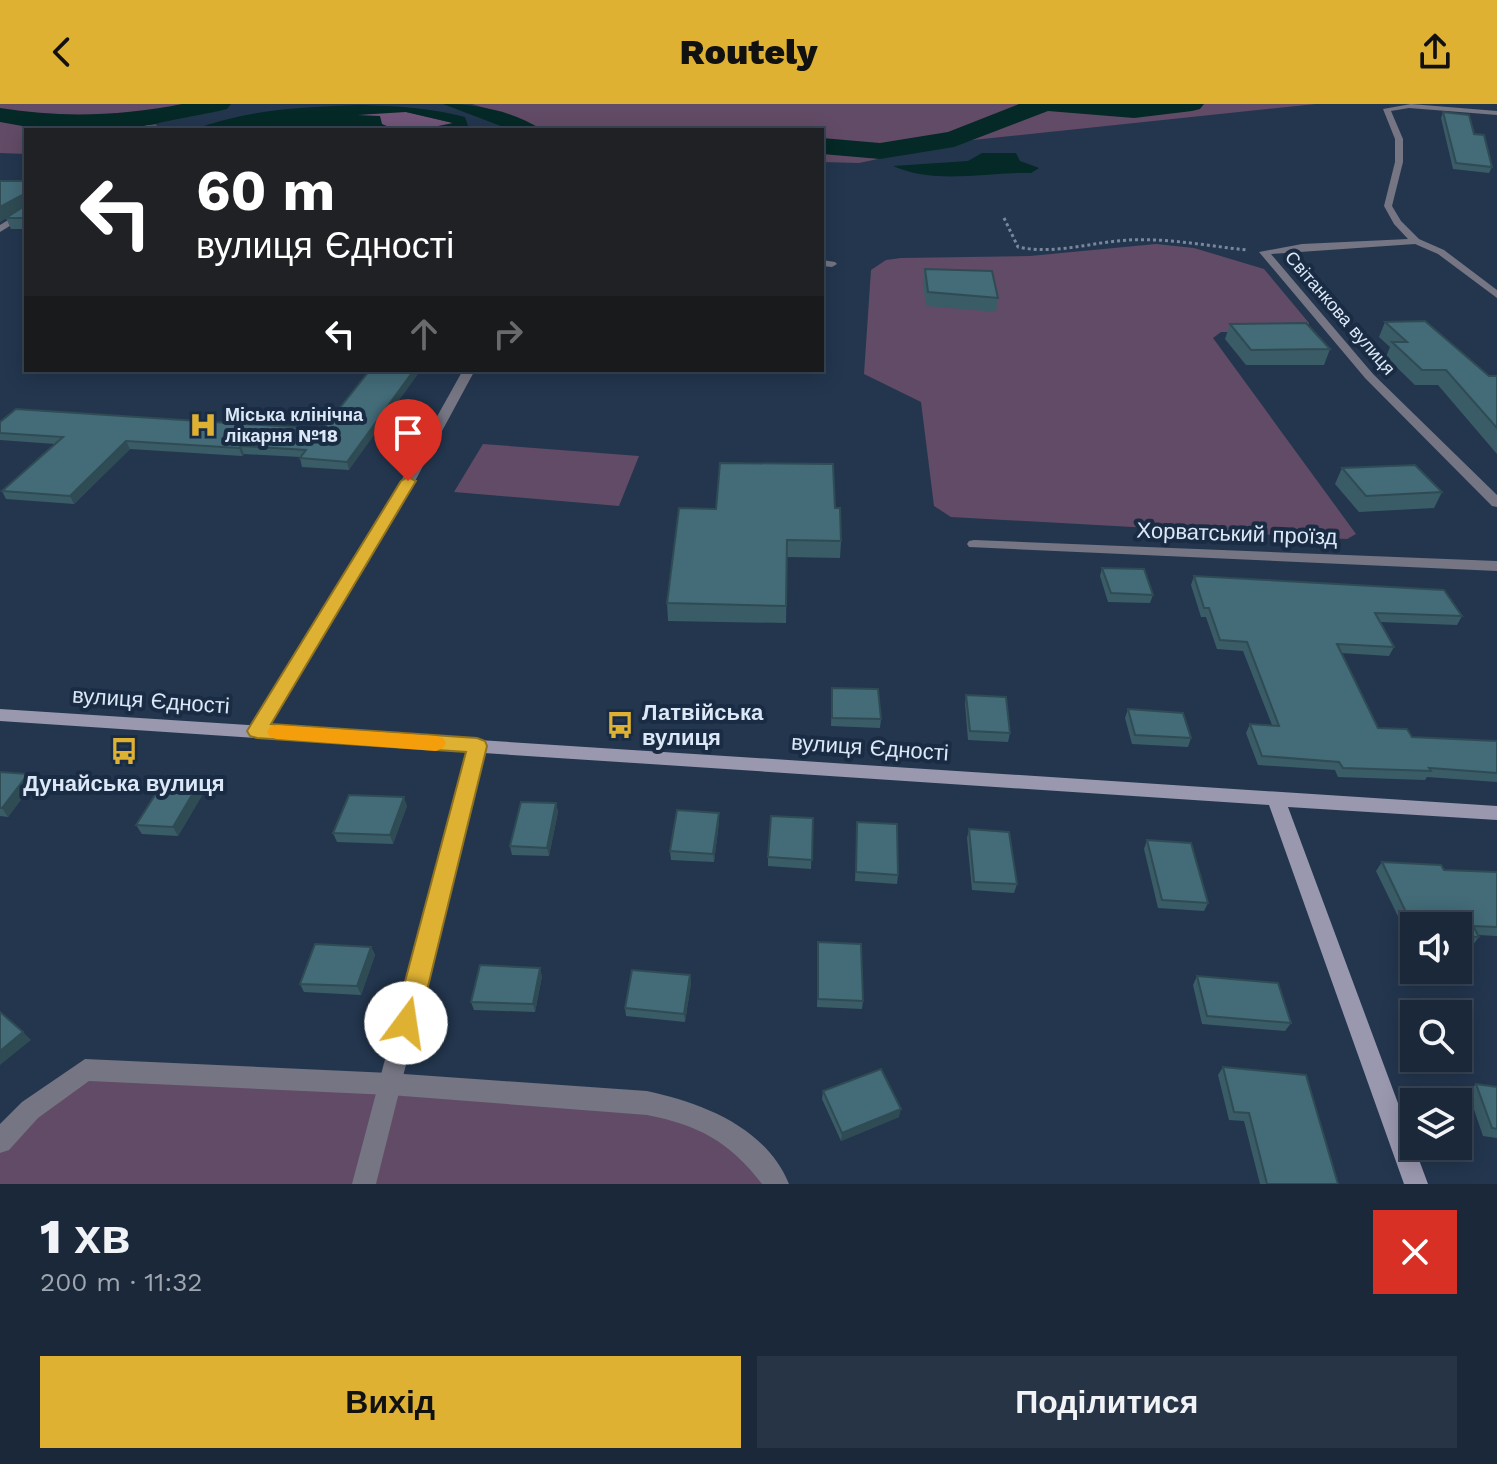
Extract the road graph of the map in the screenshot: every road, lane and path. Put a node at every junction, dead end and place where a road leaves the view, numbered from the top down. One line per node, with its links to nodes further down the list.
1 (1497, 113): 5 (street)
2 (24, 213): 4 (street)
3 (1004, 218): 6 (path)
4 (0, 229)
5 (1416, 241): 6 (street, Світанкова вулиця); 7 (street)
6 (1264, 252): 9 (street, Світанкова вулиця)
7 (1497, 295)
8 (468, 372): 13 (street)
9 (1497, 503)
10 (974, 544): 11 (street, Хорватський проїзд)
11 (1497, 566)
12 (0, 715): 13 (main road, вулиця Єдності)
13 (257, 731): 14 (main road, вулиця Єдності)
14 (477, 746): 15 (main road, вулиця Єдності); 17 (street)
15 (1276, 798): 16 (main road, вулиця Єдності); 21 (main road)
16 (1497, 813)
17 (390, 1084): 18 (street); 19 (street); 20 (street)
18 (0, 1141)
19 (364, 1184)
20 (777, 1184)
21 (1416, 1184)

